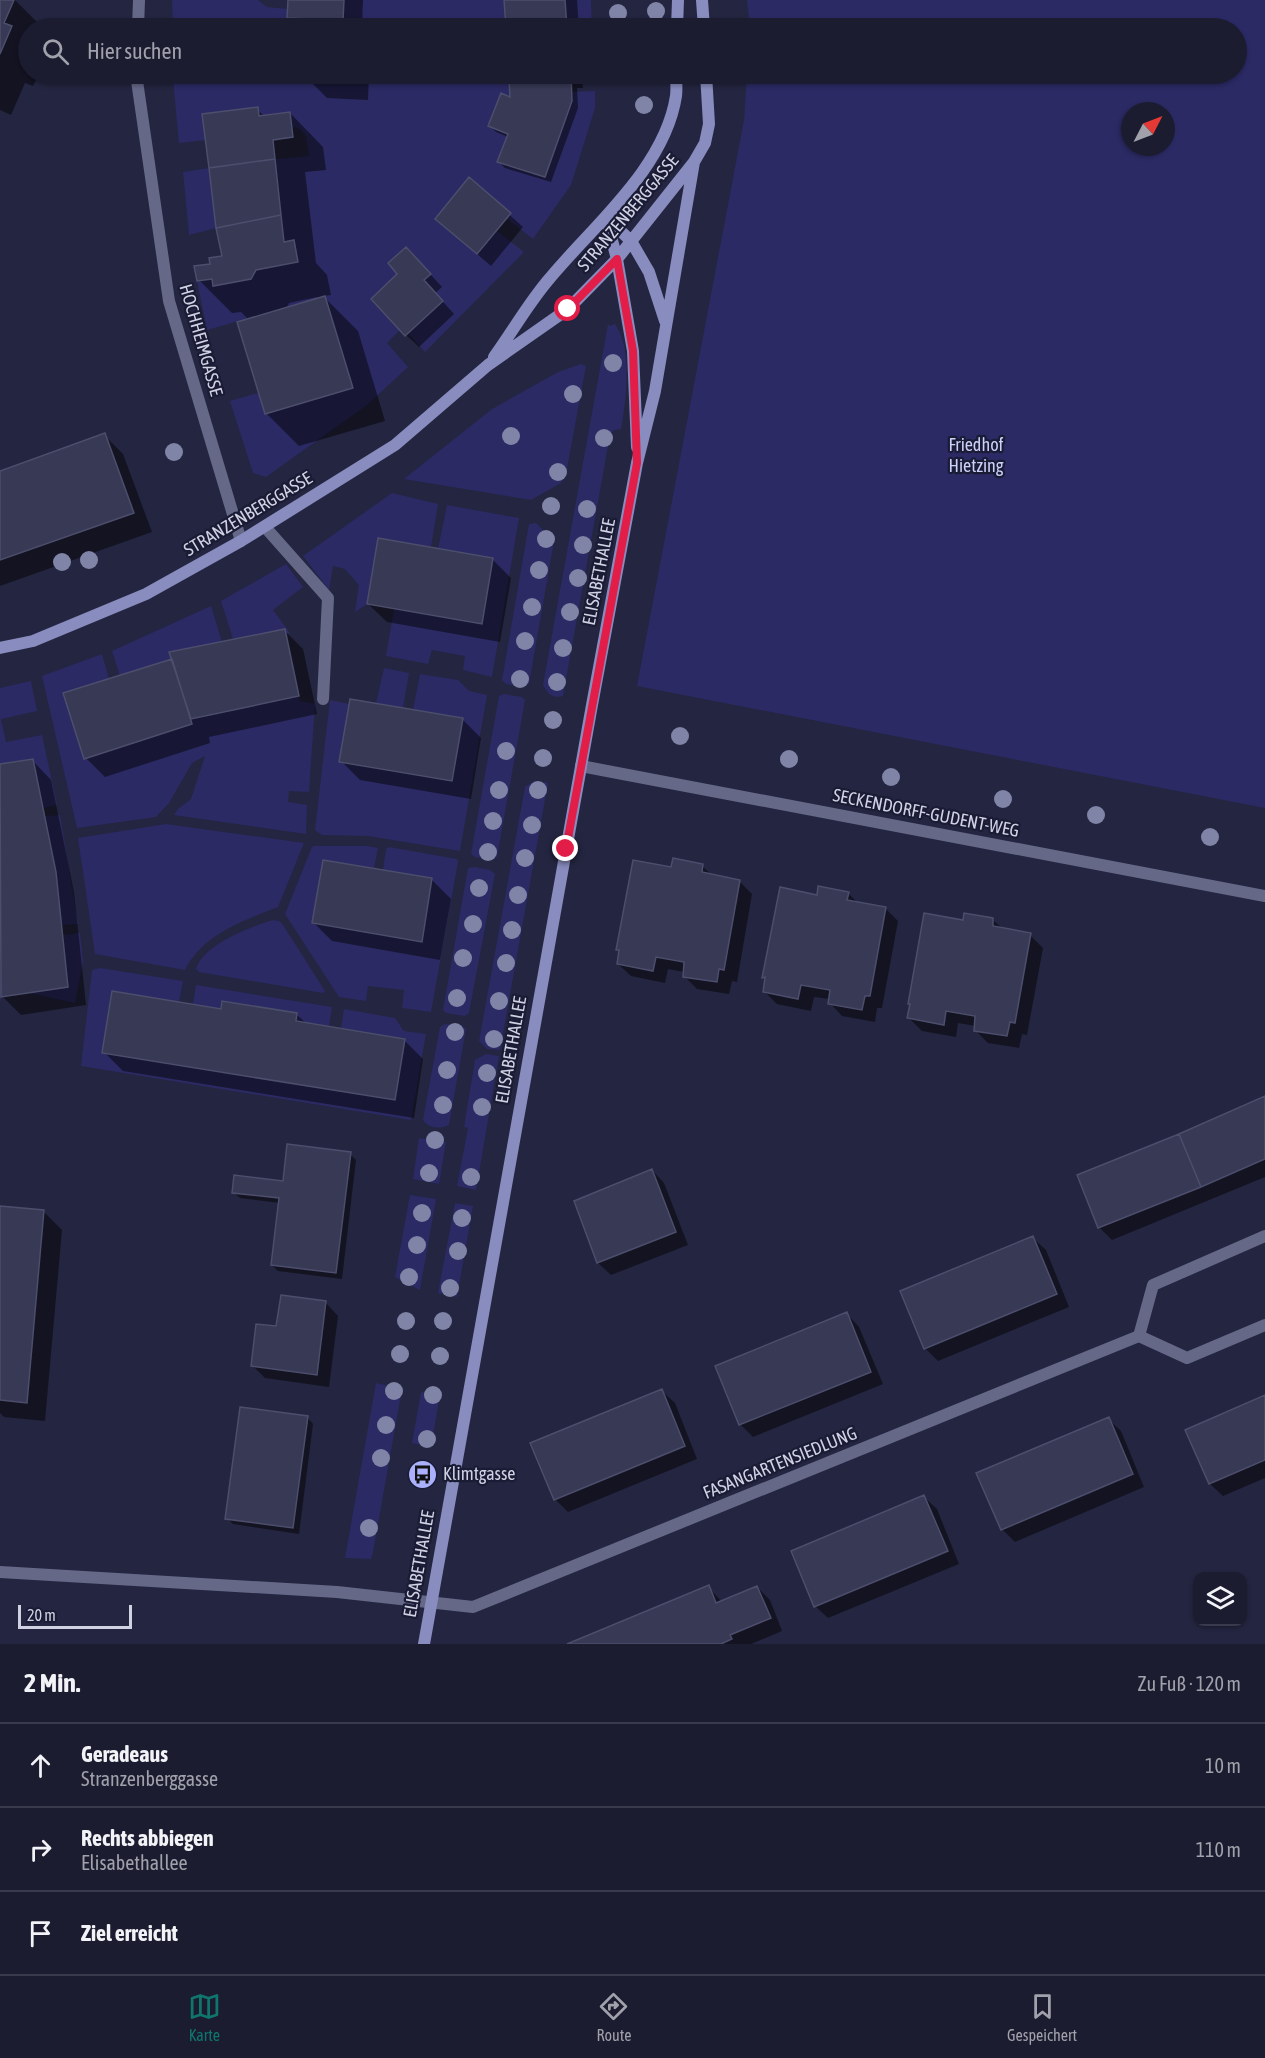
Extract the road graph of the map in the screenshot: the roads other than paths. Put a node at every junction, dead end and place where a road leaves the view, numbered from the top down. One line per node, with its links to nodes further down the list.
1 (139, 0): 4 (street)
2 (678, 0): 5 (street)
3 (702, 0): 6 (street)
4 (138, 18)
5 (677, 18)
6 (703, 18)
7 (137, 84): 18 (street, HOCHHEIMGASSE)
8 (676, 84): 11 (street, STRANZENBERGGASSE)
9 (707, 84): 10 (street, STRANZENBERGGASSE)
10 (694, 162): 12 (street, STRANZENBERGGASSE); 14 (street, ELISABETHALLEE)
11 (606, 218): 12 (street, ELISABETHALLEE); 13 (street, ELISABETHALLEE); 15 (street, STRANZENBERGGASSE)
12 (631, 241): 13 (street, STRANZENBERGGASSE); 14 (street, ELISABETHALLEE)
13 (617, 259): 15 (street, STRANZENBERGGASSE); 16 (street, ELISABETHALLEE)
14 (666, 325): 16 (street, ELISABETHALLEE)
15 (489, 365): 17 (street, STRANZENBERGGASSE)
16 (637, 463): 21 (street, ELISABETHALLEE)
17 (265, 527): 18 (street, STRANZENBERGGASSE); 20 (street)
18 (241, 542): 19 (street, STRANZENBERGGASSE)
19 (0, 648)
20 (323, 699)
21 (581, 766): 22 (street, SECKENDORFF-GUDENT-WEG); 27 (street, ELISABETHALLEE)
22 (1265, 896)
23 (1265, 1236): 25 (street)
24 (1265, 1325): 25 (street)
25 (1139, 1336): 27 (street, FASANGARTENSIEDLUNG)
26 (0, 1572): 27 (street)
27 (431, 1603): 28 (street, ELISABETHALLEE)
28 (424, 1644)

